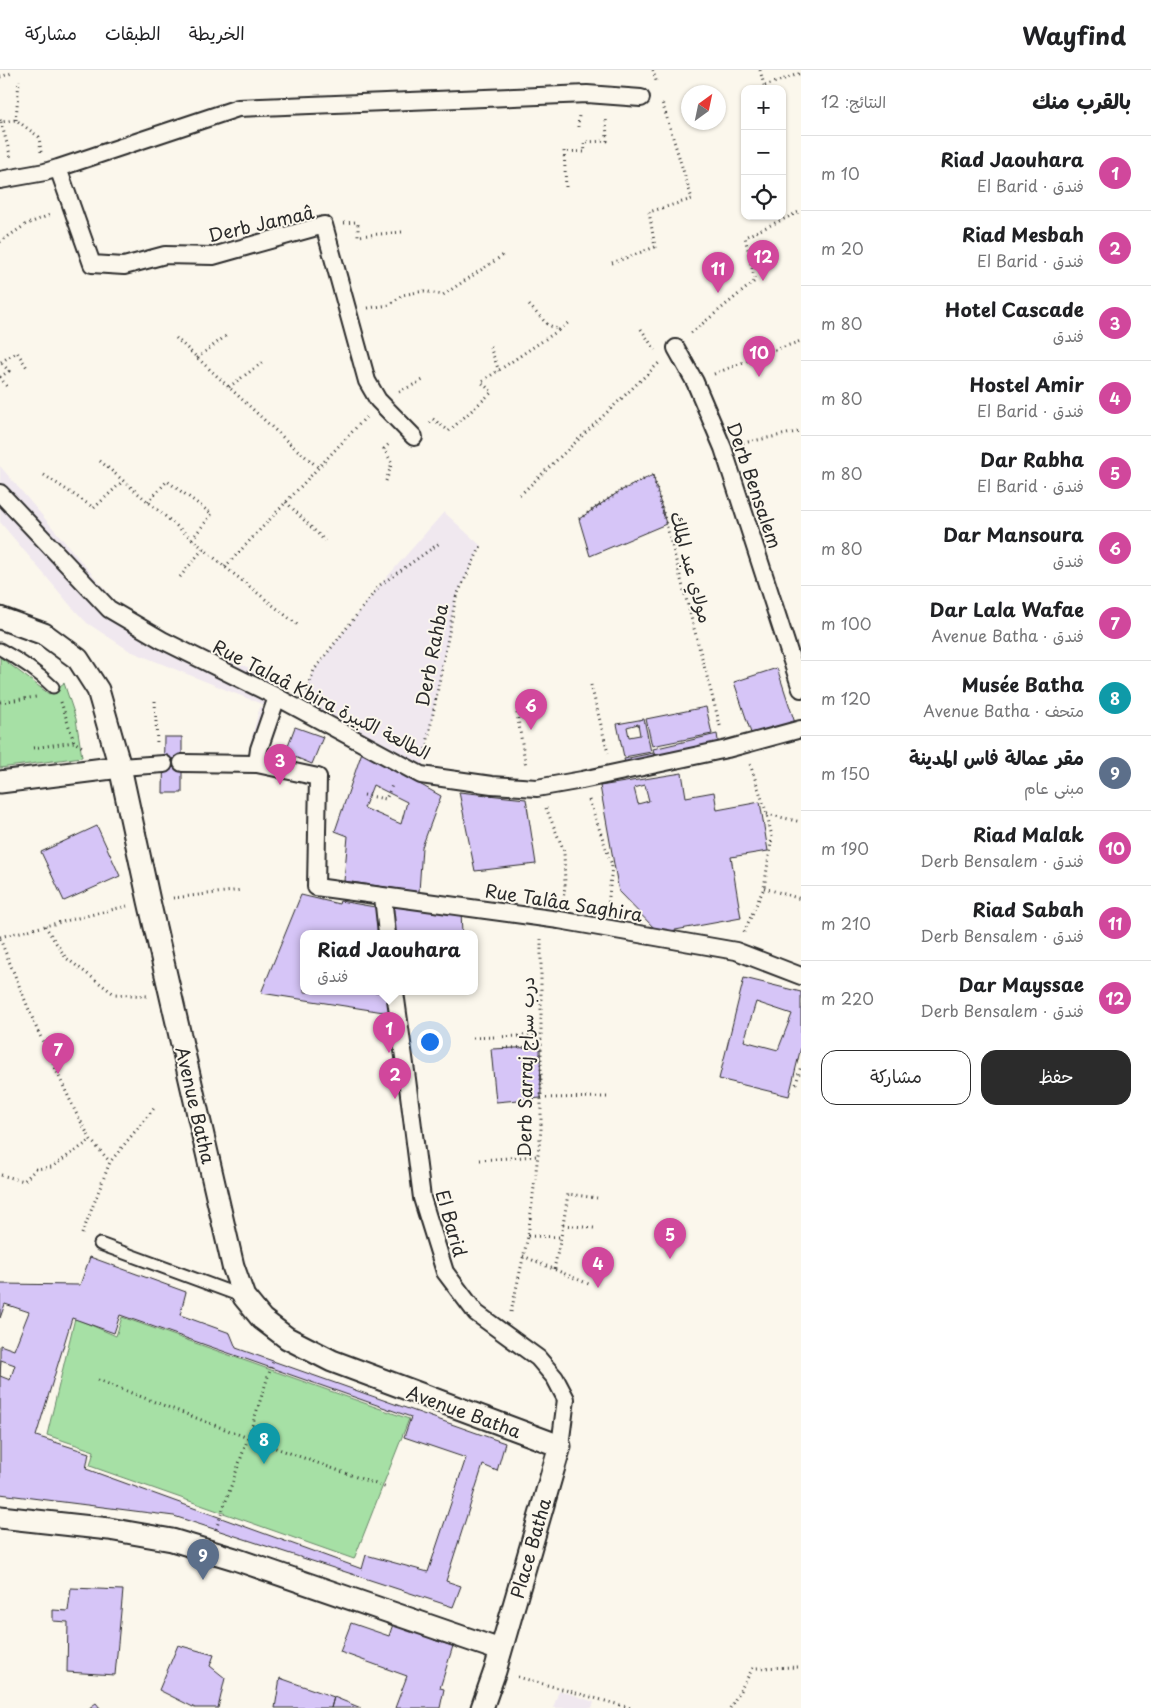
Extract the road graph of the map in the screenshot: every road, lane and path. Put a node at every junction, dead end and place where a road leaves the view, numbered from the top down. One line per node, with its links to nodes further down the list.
1 (653, 70): 9 (path)
2 (760, 70): 7 (path)
3 (12, 73): 5 (path)
4 (801, 73): 8 (path)
5 (0, 77)
6 (19, 80): 13 (path)
7 (764, 85)
8 (770, 85)
9 (659, 91)
10 (606, 96): 11 (street); 17 (street); 19 (path)
11 (641, 98)
12 (662, 100): 25 (path)
13 (16, 120): 14 (path); 15 (path)
14 (0, 121): 16 (path)
15 (39, 137)
16 (12, 160)
17 (52, 170): 18 (street); 20 (street, Derb Jamaâ)
18 (0, 180)
19 (566, 187)
20 (70, 205): 21 (street, Derb Jamaâ); 23 (path)
21 (324, 225): 22 (path); 27 (street, Derb Jamaâ)
22 (402, 232)
23 (0, 242)
24 (504, 254): 27 (path)
25 (612, 263)
26 (529, 306): 30 (path)
27 (348, 311): 47 (street, Derb Jamaâ)
28 (569, 322): 30 (path)
29 (641, 329): 38 (path)
30 (559, 330): 41 (path)
31 (227, 335): 36 (path)
32 (176, 338): 45 (path)
33 (801, 342): 44 (path)
34 (490, 347): 41 (path)
35 (676, 348): 44 (street, Derb Bensalem)
36 (197, 358)
37 (1, 361): 40 (path); 42 (path)
38 (662, 361)
39 (263, 362): 45 (path)
40 (28, 370)
41 (499, 370): 49 (path)
42 (0, 377): 46 (path)
43 (425, 379): 47 (path)
44 (695, 382): 51 (street, Derb Bensalem)
45 (229, 387): 53 (path)
46 (8, 388)
47 (380, 402): 49 (street, Derb Jamaâ)
48 (801, 431): 51 (path)
49 (410, 432): 56 (path)
50 (349, 435): 53 (path)
51 (723, 448): 73 (street, Derb Bensalem)
52 (100, 461): 55 (path)
53 (318, 467): 59 (path)
54 (44, 474): 55 (path)
55 (123, 481): 58 (path)
56 (386, 481)
57 (0, 493): 75 (street, Rue Talaâ Kbira الطالعة الكبيرة)
58 (148, 502): 61 (path); 61 (path)
59 (286, 502): 62 (path); 66 (path)
60 (579, 519): 85 (path, مولاي عبد الملك)
61 (192, 539): 65 (path)
62 (325, 541)
63 (441, 542): 79 (path)
64 (482, 546): 91 (path, Derb Rahba)
65 (203, 549): 66 (path); 67 (path)
66 (225, 567): 69 (path)
67 (180, 577)
68 (0, 618): 89 (street, Avenue Batha)
69 (299, 626)
70 (0, 650): 72 (lane)
71 (591, 686): 90 (path)
72 (53, 687)
73 (801, 689)
74 (38, 697): 78 (path)
75 (277, 698): 79 (street, Rue Talaâ Kbira الطالعة الكبيرة); 88 (street)
76 (53, 700): 82 (path)
77 (155, 701): 87 (path)
78 (0, 702)
79 (299, 710): 91 (street, Rue Talaâ Kbira الطالعة الكبيرة)
80 (517, 713): 95 (path)
81 (801, 729): 83 (street, Rue Talaâ Kbira الطالعة الكبيرة)
82 (74, 742): 84 (path); 89 (path)
83 (744, 744): 85 (street, Rue Talaâ Kbira الطالعة الكبيرة); 97 (path)
84 (33, 748)
85 (727, 749): 90 (street, Rue Talaâ Kbira الطالعة الكبيرة)
86 (182, 763): 88 (street)
87 (161, 764): 89 (street)
88 (256, 764): 101 (street, Rue Talâa Saghira)
89 (120, 767): 93 (street); 103 (street, Avenue Batha)
90 (613, 773): 92 (street, Rue Talaâ Kbira الطالعة الكبيرة)
91 (421, 775): 95 (street, Rue Talaâ Kbira الطالعة الكبيرة)
92 (582, 780): 95 (street, Rue Talaâ Kbira الطالعة الكبيرة); 107 (path)
93 (0, 782)
94 (393, 782): 96 (path)
95 (534, 787): 105 (path)
96 (364, 795)
97 (767, 814): 98 (path); 99 (path)
98 (801, 822)
99 (764, 888): 102 (path); 110 (path)
100 (242, 890): 103 (path)
101 (383, 896): 104 (street, Rue Talâa Saghira); 108 (street)
102 (801, 899)
103 (149, 901): 106 (path); 113 (street, Avenue Batha)
104 (541, 918): 105 (street, Rue Talâa Saghira); 114 (path, Derb Sarraj درب سراج)
105 (559, 920): 107 (street, Rue Talâa Saghira)
106 (46, 926): 109 (path); 113 (path)
107 (606, 928): 110 (street, Rue Talâa Saghira)
108 (387, 930)
109 (0, 938): 123 (path)
110 (736, 951): 111 (street, Rue Talâa Saghira)
111 (801, 976)
112 (394, 995): 139 (street, El Barid)
113 (171, 997): 138 (street, Avenue Batha)
114 (540, 1035): 115 (path); 116 (path, Derb Sarraj درب سراج)
115 (473, 1038)
116 (540, 1047): 117 (path); 121 (path, Derb Sarraj درب سراج)
117 (503, 1048)
118 (801, 1066): 119 (path)
119 (796, 1084)
120 (608, 1097): 121 (path)
121 (541, 1098): 124 (path, Derb Sarraj درب سراج)
122 (156, 1106): 126 (path)
123 (91, 1140): 126 (path); 127 (path)
124 (537, 1156): 125 (path); 131 (path, Derb Sarraj درب سراج)
125 (480, 1160)
126 (110, 1162): 133 (path)
127 (0, 1175)
128 (598, 1198): 129 (path)
129 (563, 1225): 130 (path); 132 (path)
130 (594, 1228)
131 (528, 1236): 132 (path); 135 (path, Derb Sarraj درب سراج)
132 (561, 1237): 136 (path)
133 (81, 1238)
134 (100, 1244): 138 (lane)
135 (523, 1256): 136 (path); 139 (path, Derb Sarraj درب سراج)
136 (554, 1269): 137 (path)
137 (591, 1285)
138 (244, 1297): 143 (street, Avenue Batha)
139 (506, 1334): 143 (street, El Barid)
140 (273, 1361): 142 (path)
141 (98, 1380): 142 (path)
142 (248, 1438): 144 (path); 146 (path)
143 (560, 1446): 147 (street, Place Batha)
144 (387, 1488)
145 (0, 1517): 146 (street)
146 (209, 1551): 147 (street)
147 (500, 1650): 149 (street)
148 (801, 1667): 152 (path)
149 (495, 1671): 150 (street); 151 (path)
150 (482, 1708)
151 (630, 1708)
152 (730, 1708)

